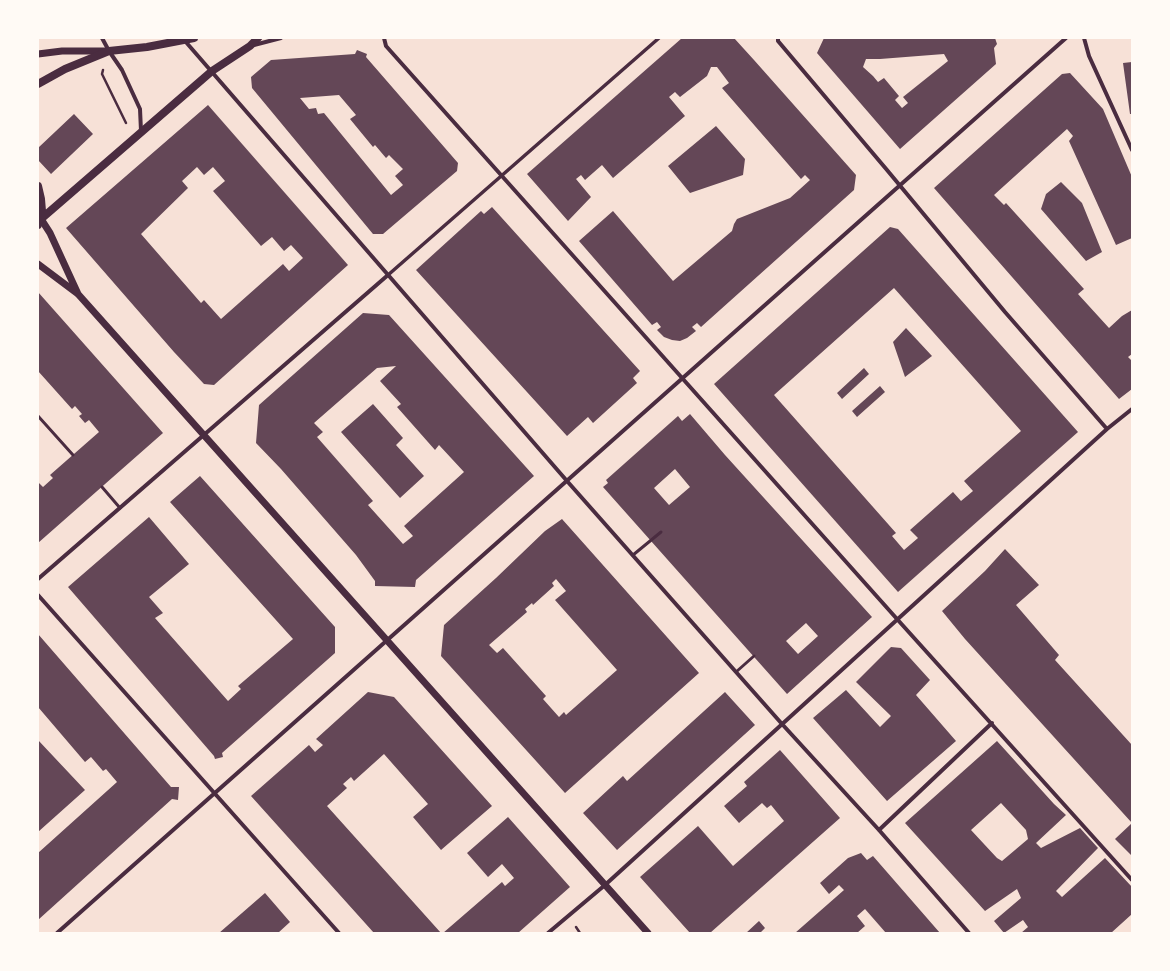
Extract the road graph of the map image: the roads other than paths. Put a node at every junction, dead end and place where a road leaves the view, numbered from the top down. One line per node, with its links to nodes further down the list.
1 (102, 38): 12 (street)
2 (194, 38): 10 (main road)
3 (258, 38): 11 (main road)
4 (281, 38): 11 (street)
5 (384, 38): 18 (street)
6 (659, 38): 18 (street)
7 (778, 38): 19 (street)
8 (1066, 38): 19 (street)
9 (1084, 38): 17 (street)
10 (185, 41): 12 (main road); 14 (street)
11 (250, 46): 14 (main road)
12 (109, 51): 13 (street); 15 (main road); 16 (street)
13 (38, 54)
14 (212, 71): 16 (main road); 23 (street)
15 (38, 84)
16 (141, 132): 21 (main road)
17 (1132, 150)
18 (501, 175): 23 (street); 25 (street)
19 (900, 185): 25 (street); 28 (street)
20 (38, 186): 21 (main road)
21 (39, 222): 24 (street)
22 (38, 264): 24 (street)
23 (388, 274): 29 (street); 31 (street)
24 (78, 294): 29 (street)
25 (682, 378): 31 (street); 38 (street)
26 (1132, 409): 28 (street)
27 (38, 416): 30 (lane)
28 (1107, 429): 38 (street)
29 (204, 435): 33 (street); 39 (street)
30 (73, 455)
31 (567, 481): 35 (street); 39 (street)
32 (102, 487): 33 (lane)
33 (120, 508): 36 (street)
34 (661, 532): 35 (lane)
35 (633, 555): 41 (street)
36 (38, 580)
37 (38, 595): 44 (street)
38 (897, 619): 42 (street); 43 (street)
39 (387, 640): 44 (street); 47 (street)
40 (754, 656): 41 (lane)
41 (736, 672): 43 (street)
42 (992, 723): 45 (street); 46 (street)
43 (782, 724): 45 (street); 47 (street)
44 (215, 793): 48 (street); 49 (street)
45 (878, 830): 52 (street)
46 (1132, 880)
47 (605, 885): 50 (street); 51 (street)
48 (57, 933)
49 (339, 933)
50 (548, 933)
51 (648, 933)
52 (969, 933)

